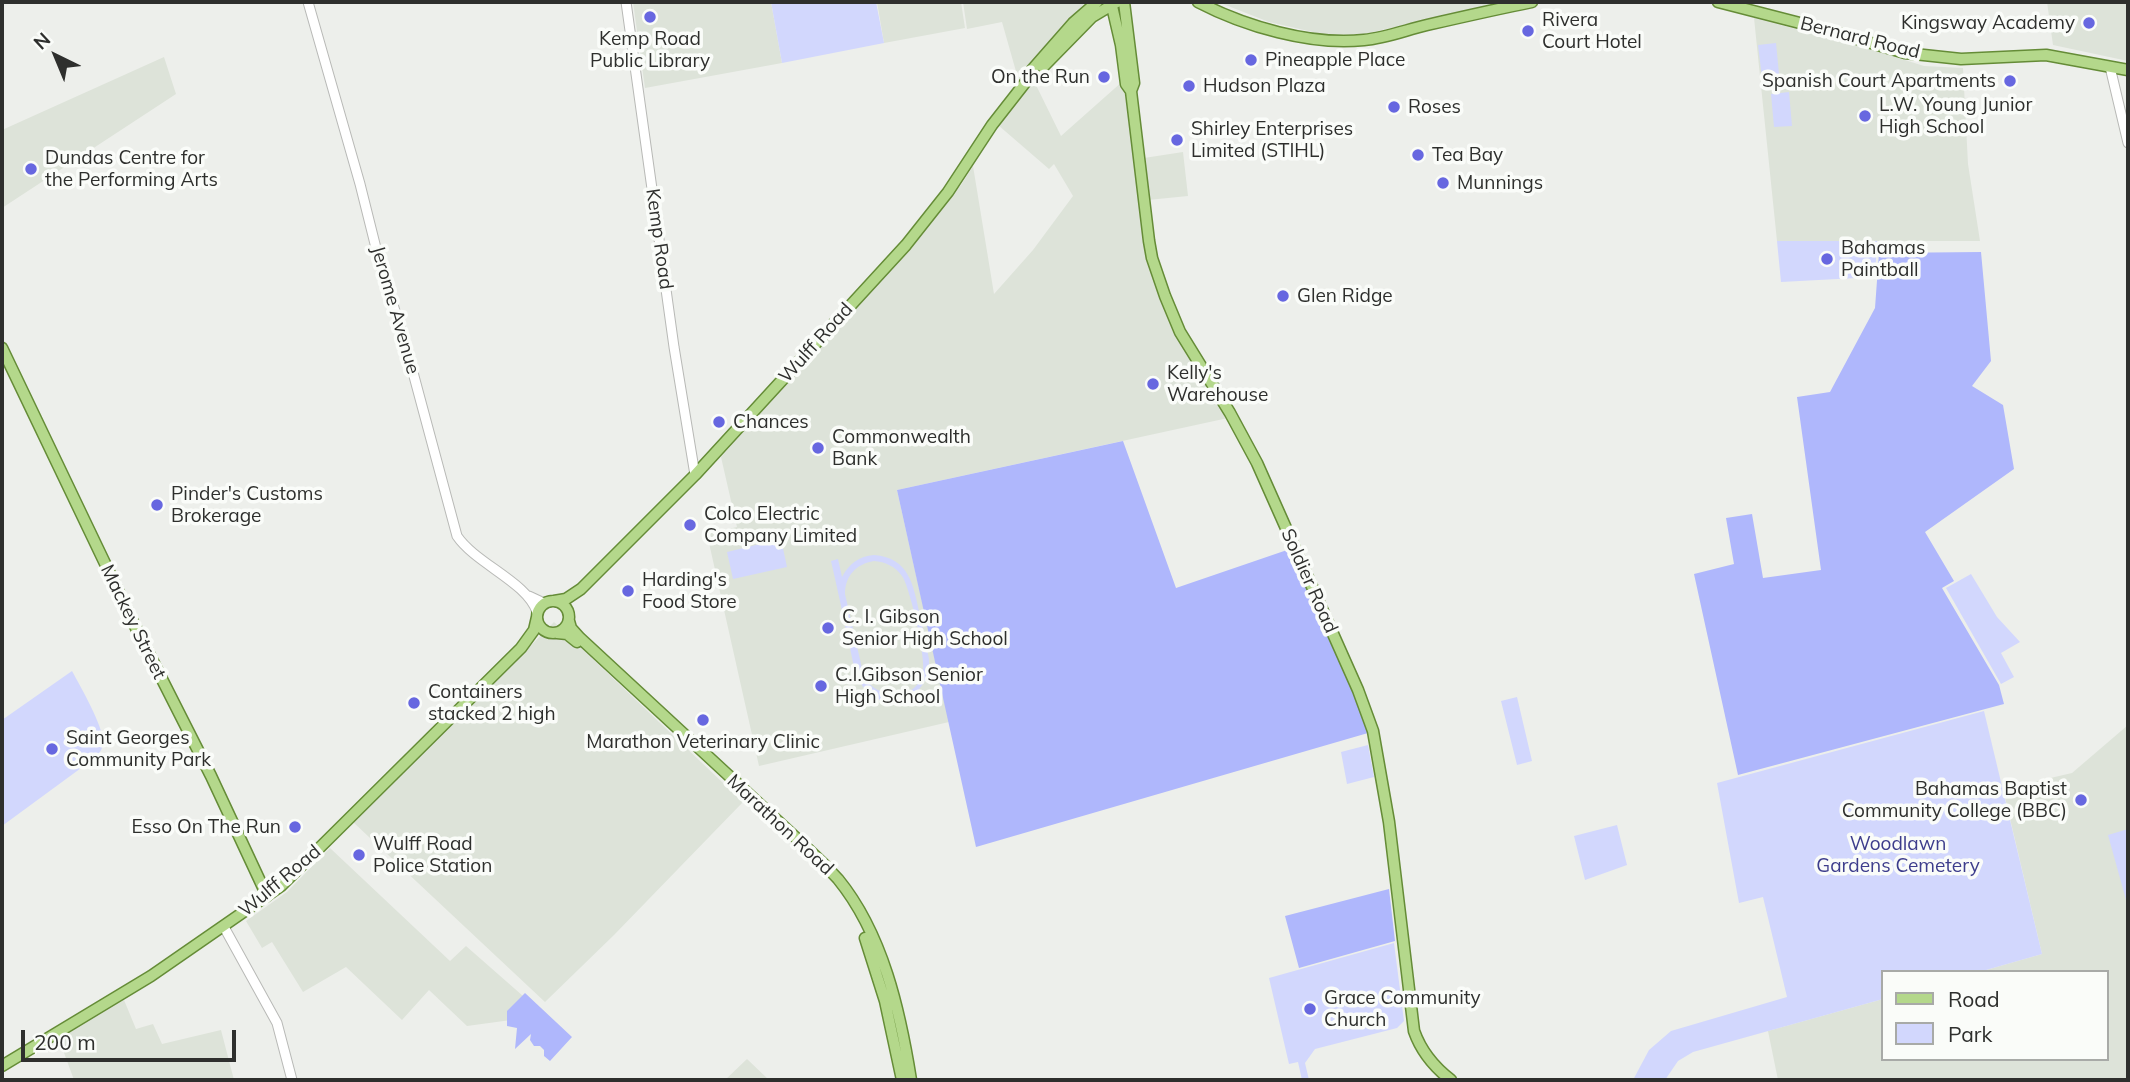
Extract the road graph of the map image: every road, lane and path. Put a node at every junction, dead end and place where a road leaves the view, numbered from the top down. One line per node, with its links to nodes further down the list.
1 (308, 2): 17 (street, Jerome Avenue)
2 (626, 2): 15 (street, Kemp Road)
3 (1097, 2): 11 (main road, Wulff Road)
4 (1113, 2): 11 (main road, Wulff Road); 12 (main road, Soldier Road)
5 (1124, 2): 12 (main road, Soldier Road)
6 (1193, 2): 7 (main road)
7 (1532, 2)
8 (1718, 2): 9 (main road, Bernard Road)
9 (2110, 66): 10 (main road, Bernard Road); 13 (street)
10 (2128, 70)
11 (1028, 79): 15 (main road, Wulff Road)
12 (1131, 91): 27 (main road, Soldier Road)
13 (2128, 143)
14 (2, 348): 21 (main road, Mackey Street)
15 (695, 475): 16 (main road, Wulff Road)
16 (581, 589): 17 (main road, Wulff Road); 18 (main road, Wulff Road)
17 (543, 609): 18 (main road); 19 (main road); 20 (main road, Wulff Road)
18 (569, 620): 19 (main road); 26 (main road, Marathon Road)
19 (556, 633): 20 (main road, Wulff Road); 25 (main road, Marathon Road)
20 (521, 648): 21 (main road, Wulff Road)
21 (267, 896): 22 (main road, Wulff Road)
22 (224, 927): 23 (main road, Wulff Road); 24 (street)
23 (2, 1066)
24 (292, 1080)
25 (902, 1080)
26 (911, 1080)
27 (1451, 1080)

